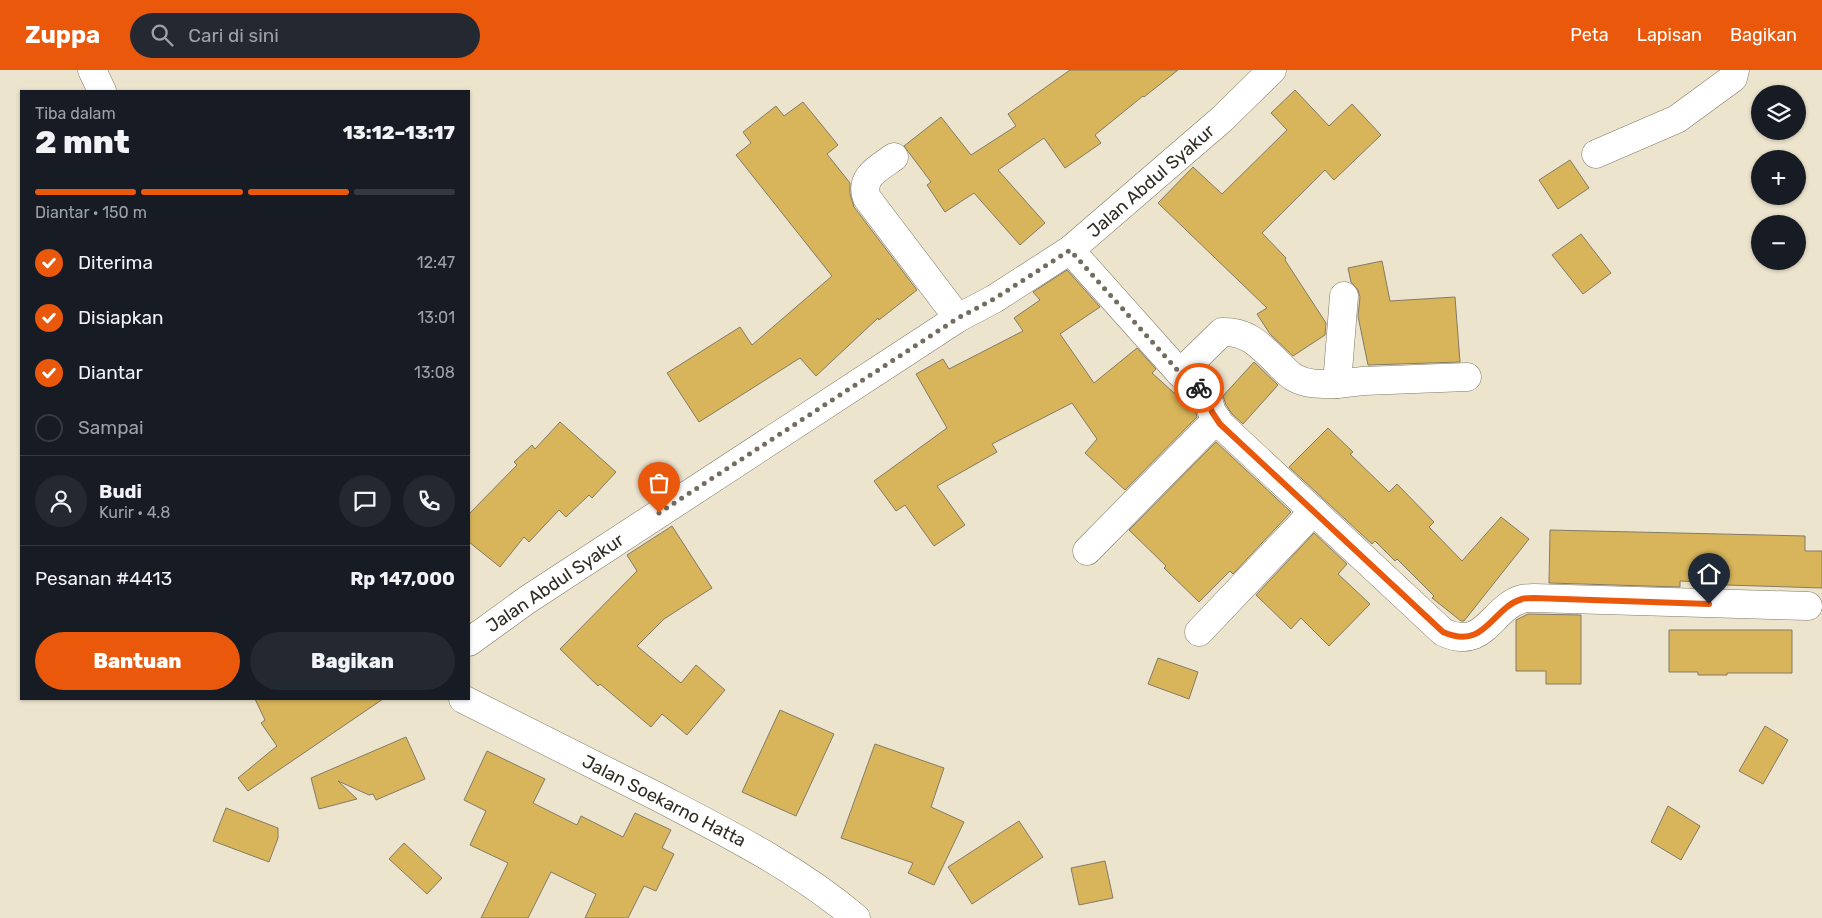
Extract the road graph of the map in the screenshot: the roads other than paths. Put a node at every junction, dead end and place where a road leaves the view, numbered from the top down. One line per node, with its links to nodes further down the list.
1 (92, 70): 4 (street)
2 (1272, 70): 7 (street, Jalan Abdul Syakur)
3 (1736, 70): 5 (street)
4 (102, 90)
5 (1596, 154)
6 (894, 157): 9 (street)
7 (1070, 250): 9 (street, Jalan Abdul Syakur); 10 (street)
8 (1344, 296): 12 (street)
9 (958, 318): 18 (street, Jalan Abdul Syakur)
10 (1180, 373): 12 (street); 13 (street)
11 (1467, 377): 12 (street)
12 (1337, 384)
13 (1216, 419): 14 (street); 15 (street)
14 (1314, 511): 16 (street); 17 (street)
15 (1087, 551)
16 (1808, 606)
17 (1199, 632)
18 (470, 641)
19 (465, 700): 20 (street, Jalan Soekarno Hatta)
20 (856, 918)

